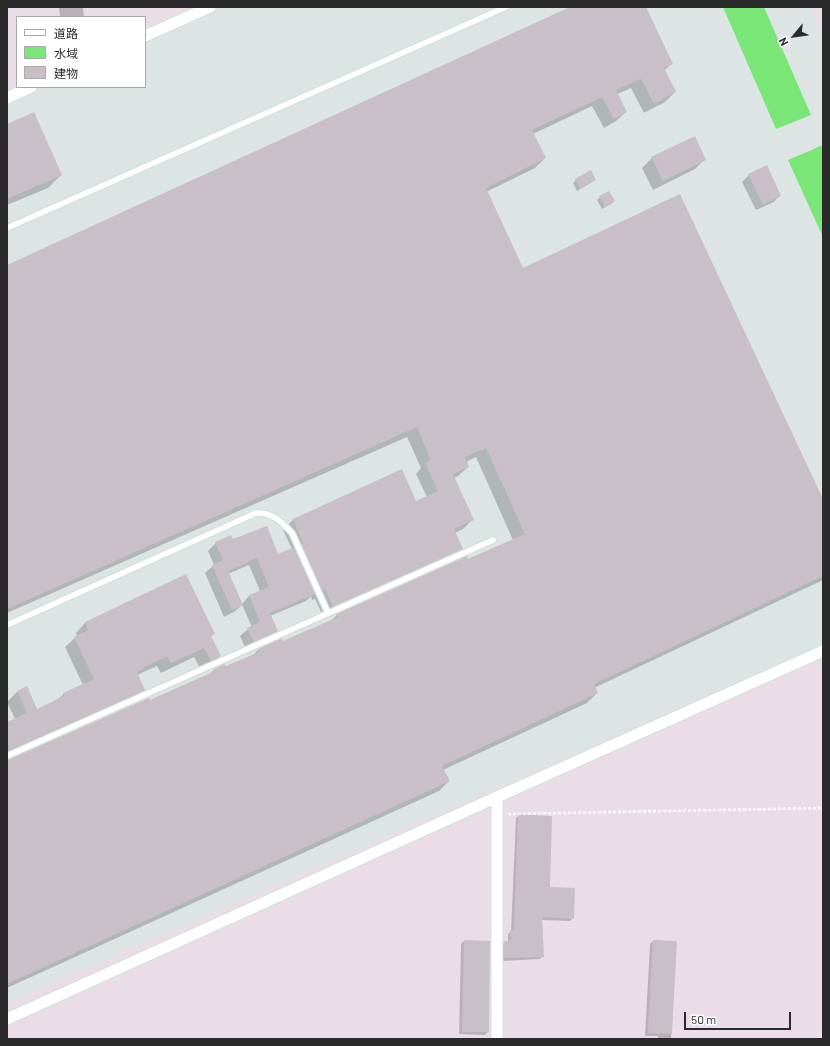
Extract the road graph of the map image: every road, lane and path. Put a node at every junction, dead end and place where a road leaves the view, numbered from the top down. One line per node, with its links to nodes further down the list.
1 (210, 7): 3 (street)
2 (506, 7): 6 (lane)
3 (146, 36)
4 (29, 88): 5 (street)
5 (7, 98)
6 (7, 228)
7 (493, 540): 8 (lane)
8 (328, 613): 9 (lane); 11 (lane)
9 (7, 626)
10 (823, 651): 12 (street)
11 (7, 756)
12 (497, 797): 14 (street); 15 (street)
13 (823, 808): 14 (path)
14 (497, 814): 16 (street)
15 (7, 1019)
16 (498, 1039)

